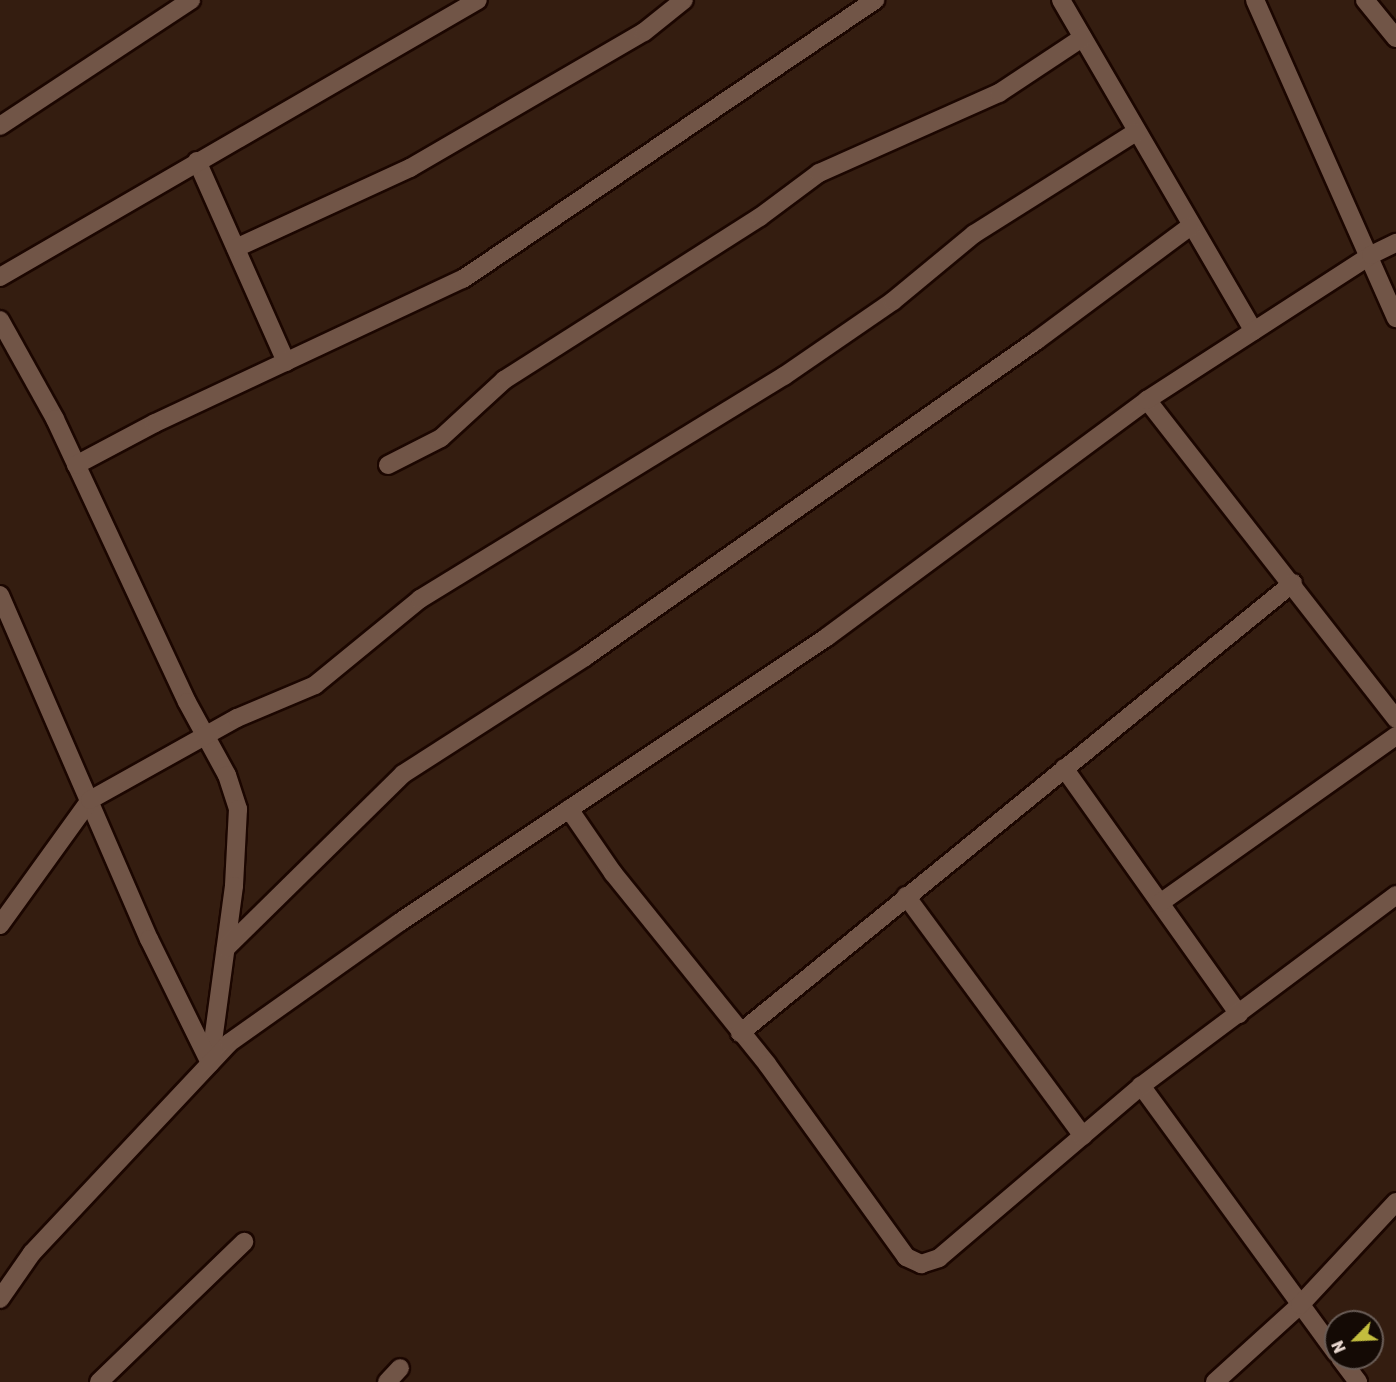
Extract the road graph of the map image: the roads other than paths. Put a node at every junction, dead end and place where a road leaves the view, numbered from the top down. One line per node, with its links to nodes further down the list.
1 (191, 0): 10 (street)
2 (478, 0): 12 (street)
3 (684, 0): 15 (street)
4 (875, 0): 21 (street)
5 (1061, 0): 9 (street)
6 (1255, 0): 16 (street)
7 (1365, 0): 8 (street)
8 (1393, 29)
9 (1083, 38): 11 (street); 24 (street)
10 (0, 126)
11 (1136, 132): 13 (street); 28 (street)
12 (197, 161): 15 (street); 17 (street)
13 (1191, 226): 20 (street); 37 (street)
14 (1396, 243): 16 (street)
15 (236, 248): 21 (street)
16 (1371, 255): 18 (street); 20 (street)
17 (0, 277)
18 (1396, 318)
19 (0, 320): 23 (street)
20 (1254, 331): 22 (street)
21 (286, 362): 23 (street)
22 (1148, 400): 25 (street); 32 (street)
23 (76, 465): 28 (street)
24 (388, 465)
25 (1293, 583): 27 (street); 30 (street)
26 (0, 596): 31 (street)
27 (1396, 719)
28 (206, 734): 31 (street); 37 (street)
29 (1396, 736): 35 (street)
30 (1064, 768): 34 (street); 35 (street)
31 (90, 800): 36 (street); 40 (street)
32 (568, 808): 39 (street); 40 (street)
33 (1396, 895): 38 (street)
34 (906, 896): 39 (street); 42 (street)
35 (1160, 903): 38 (street)
36 (0, 925)
37 (225, 948): 40 (street)
38 (1239, 1014): 41 (street)
39 (740, 1033): 42 (street)
40 (210, 1063): 45 (street)
41 (1141, 1086): 42 (street); 46 (street)
42 (1083, 1136)
43 (1396, 1202): 46 (street)
44 (244, 1242): 49 (street)
45 (0, 1299)
46 (1300, 1305): 47 (street); 51 (street)
47 (1324, 1337)
48 (400, 1368): 50 (street)
49 (99, 1382)
50 (387, 1382)
51 (1215, 1382)

